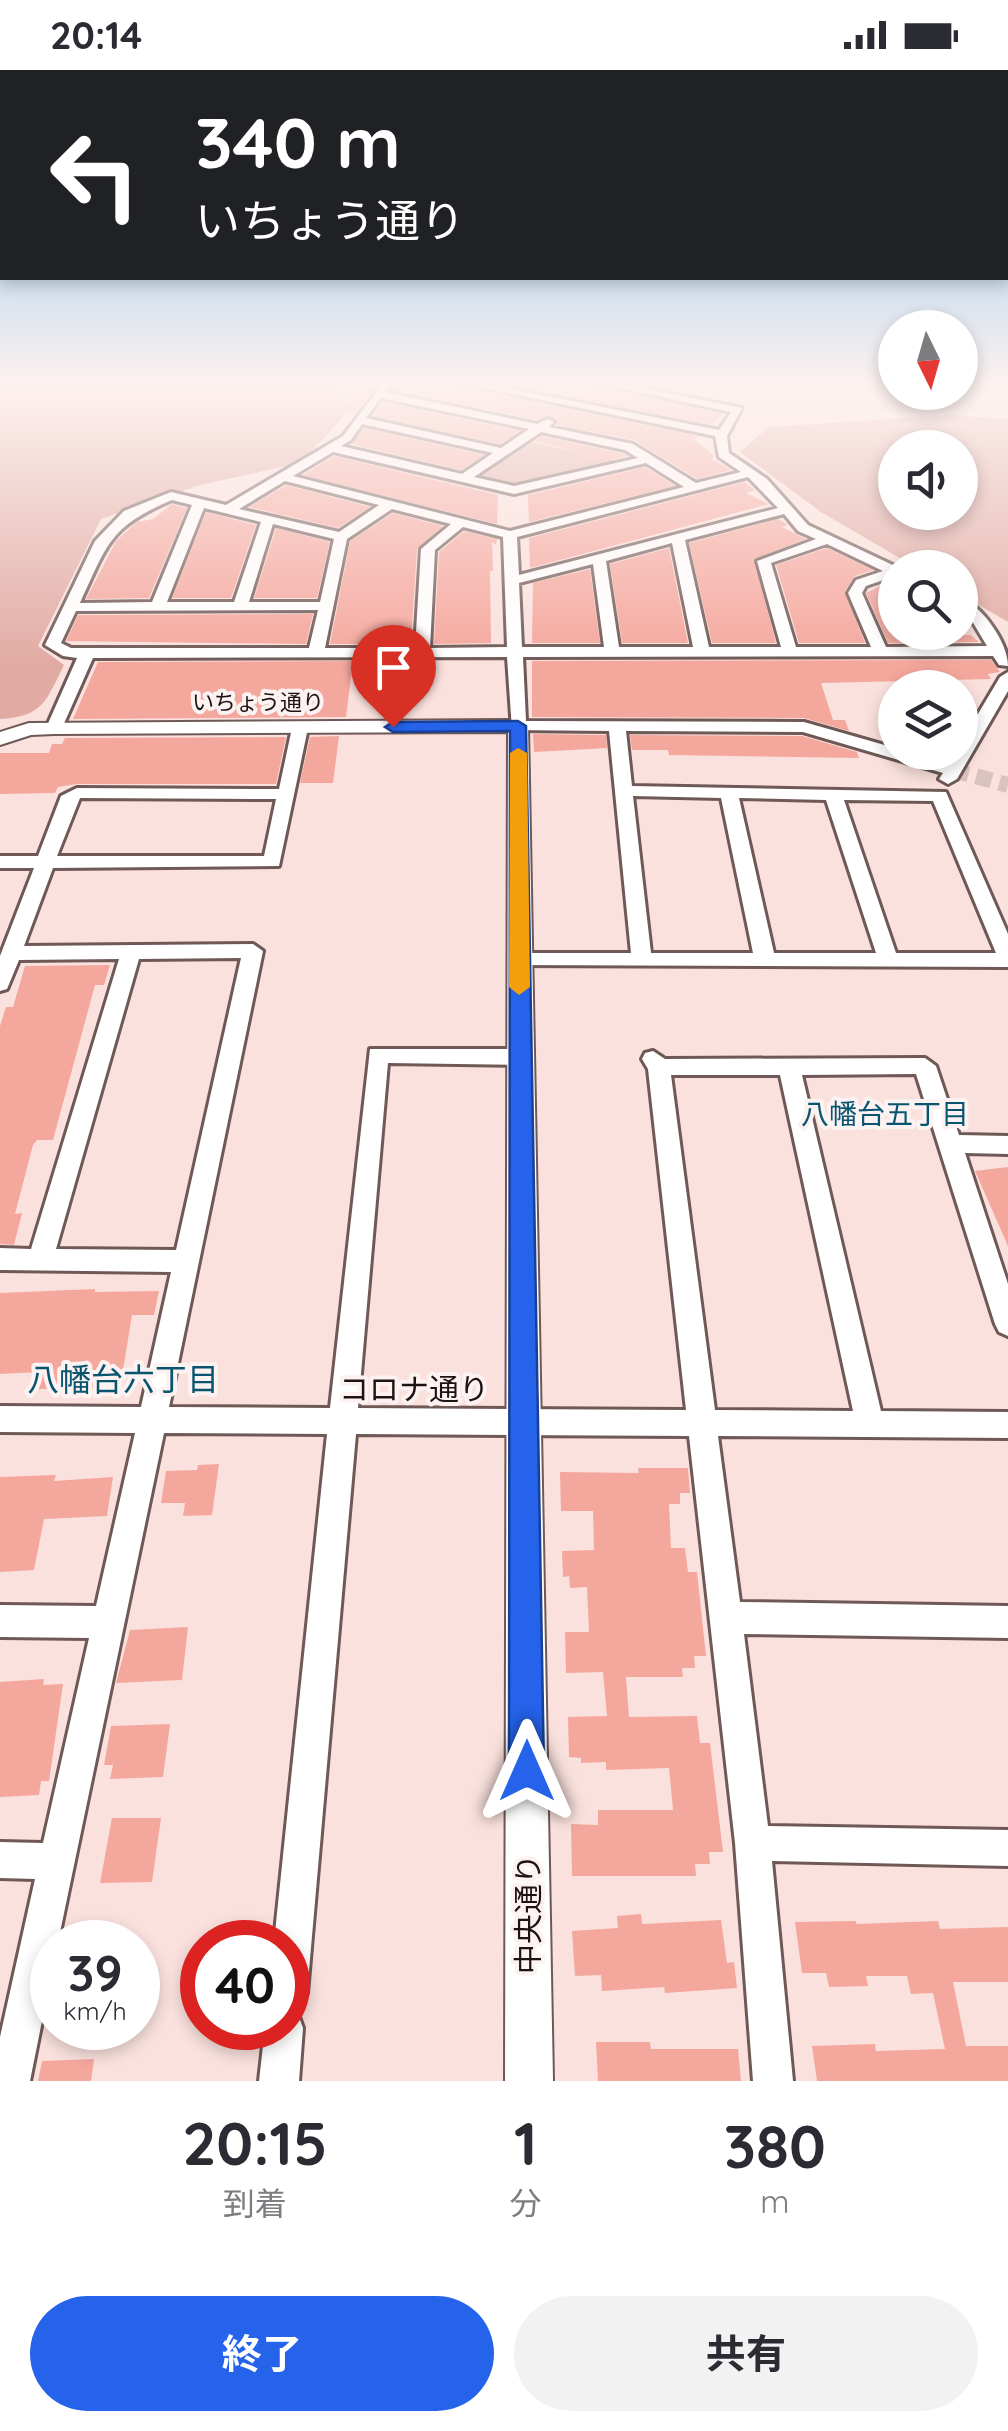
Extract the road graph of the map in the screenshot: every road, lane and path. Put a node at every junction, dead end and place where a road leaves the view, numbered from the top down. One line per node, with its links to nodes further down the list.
1 (454, 476): 8 (street)
2 (466, 476): 8 (street)
3 (575, 476): 8 (street)
4 (674, 476): 9 (street)
5 (743, 476): 9 (street)
6 (754, 476): 13 (street)
7 (284, 477): 11 (street); 12 (street)
8 (463, 478)
9 (693, 488): 16 (street)
10 (200, 500): 12 (street); 24 (street); 27 (street)
11 (390, 504): 15 (street); 17 (street)
12 (231, 508): 14 (street)
13 (785, 510): 18 (street); 19 (street)
14 (268, 519): 17 (street); 25 (street)
15 (461, 522): 16 (street); 34 (street)
16 (510, 534): 23 (street)
17 (341, 537): 26 (street)
18 (678, 538): 20 (street); 37 (street)
19 (829, 539): 21 (street); 30 (street)
20 (598, 558): 23 (street); 36 (street)
21 (878, 563)
22 (878, 577): 29 (street)
23 (512, 581): 35 (street)
24 (158, 606): 25 (street); 27 (street)
25 (240, 606): 26 (street)
26 (326, 606): 33 (street)
27 (68, 607): 38 (street)
28 (978, 618): 32 (street)
29 (878, 646)
30 (790, 651): 31 (street); 37 (street)
31 (880, 651): 32 (street)
32 (998, 651): 39 (street)
33 (316, 652): 34 (street); 38 (street)
34 (422, 652): 35 (street)
35 (516, 652): 36 (street); 40 (street)
36 (612, 652): 37 (street)
37 (702, 652)
38 (87, 653): 43 (street)
39 (1008, 673): 42 (street)
40 (518, 726): 41 (street); 44 (street, いちょう通り); 57 (street, 中央通り)
41 (617, 726): 46 (street); 48 (street)
42 (978, 726)
43 (54, 728): 44 (street, いちょう通り); 45 (street, いちょう通り)
44 (300, 728): 50 (street)
45 (4, 735)
46 (878, 748)
47 (953, 770): 52 (street)
48 (625, 791): 49 (street); 58 (street)
49 (729, 793): 51 (street); 59 (street)
50 (286, 794): 53 (street); 53 (street)
51 (833, 794): 52 (street); 60 (street)
52 (940, 796): 61 (street)
53 (46, 861): 54 (street); 56 (street)
54 (0, 862)
55 (131, 952): 56 (street); 68 (street); 69 (street)
56 (12, 953): 62 (street)
57 (519, 960): 58 (street); 63 (street, 中央通り)
58 (642, 960): 59 (street)
59 (765, 960): 60 (street)
60 (888, 960): 61 (street)
61 (1008, 963)
62 (0, 984)
63 (520, 1057): 73 (street); 74 (street, 中央通り)
64 (789, 1066): 65 (street); 75 (street); 76 (street)
65 (950, 1144): 66 (street); 70 (street)
66 (1008, 1145)
67 (0, 1259): 68 (street)
68 (40, 1260): 69 (street)
69 (188, 1261): 72 (street)
70 (1008, 1324)
71 (0, 1419): 72 (street, コロナ通り)
72 (154, 1420): 73 (street, コロナ通り); 80 (street)
73 (343, 1421): 74 (street, コロナ通り); 86 (street)
74 (525, 1422): 75 (street, コロナ通り); 90 (street, 中央通り)
75 (702, 1423): 76 (street, コロナ通り); 78 (street)
76 (870, 1424): 77 (street, コロナ通り)
77 (1008, 1425)
78 (726, 1618): 81 (street); 82 (street)
79 (0, 1622): 80 (street)
80 (111, 1622): 85 (street)
81 (1008, 1622)
82 (753, 1844): 83 (street); 91 (street)
83 (1008, 1848)
84 (0, 1860): 85 (street)
85 (58, 1860): 88 (street)
86 (295, 1920)
87 (282, 2050): 89 (street)
88 (10, 2081)
89 (279, 2081)
90 (528, 2081)
91 (773, 2081)

